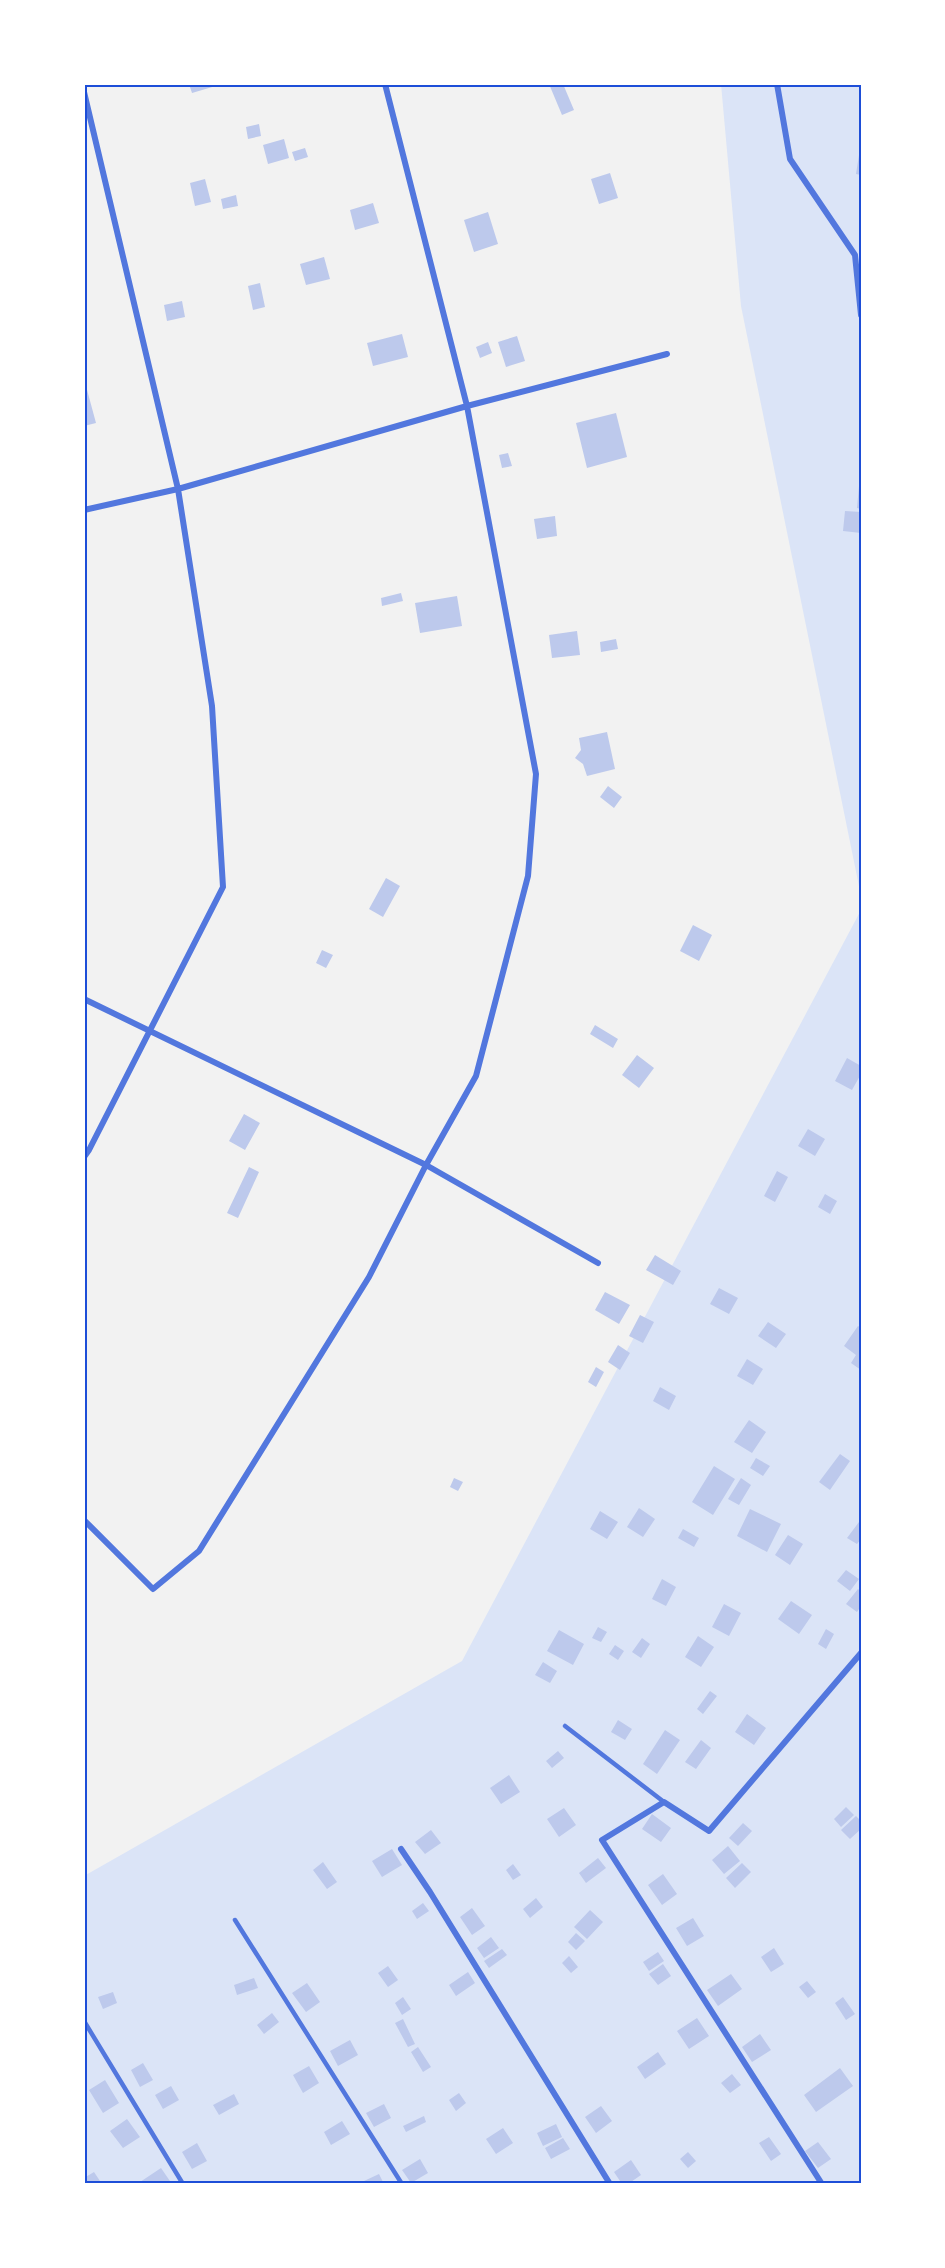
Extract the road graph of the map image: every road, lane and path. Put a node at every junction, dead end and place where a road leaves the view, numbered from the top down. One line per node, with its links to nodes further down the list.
1 (386, 84): 7 (street)
2 (777, 84): 4 (street)
3 (84, 92): 8 (street)
4 (858, 255): 5 (street)
5 (861, 315)
6 (668, 354): 7 (street)
7 (467, 406): 8 (street); 13 (street)
8 (178, 489): 9 (street); 11 (street)
9 (84, 510)
10 (84, 999): 11 (street)
11 (149, 1032): 12 (street); 13 (street)
12 (84, 1157)
13 (426, 1166): 14 (street); 15 (street)
14 (598, 1263)
15 (84, 1520)
16 (861, 1653): 18 (street)
17 (565, 1726): 18 (lane)
18 (664, 1802): 25 (street)
19 (401, 1850): 24 (street)
20 (236, 1920): 23 (lane)
21 (84, 2021): 22 (lane)
22 (183, 2184)
23 (402, 2184)
24 (610, 2184)
25 (822, 2184)

